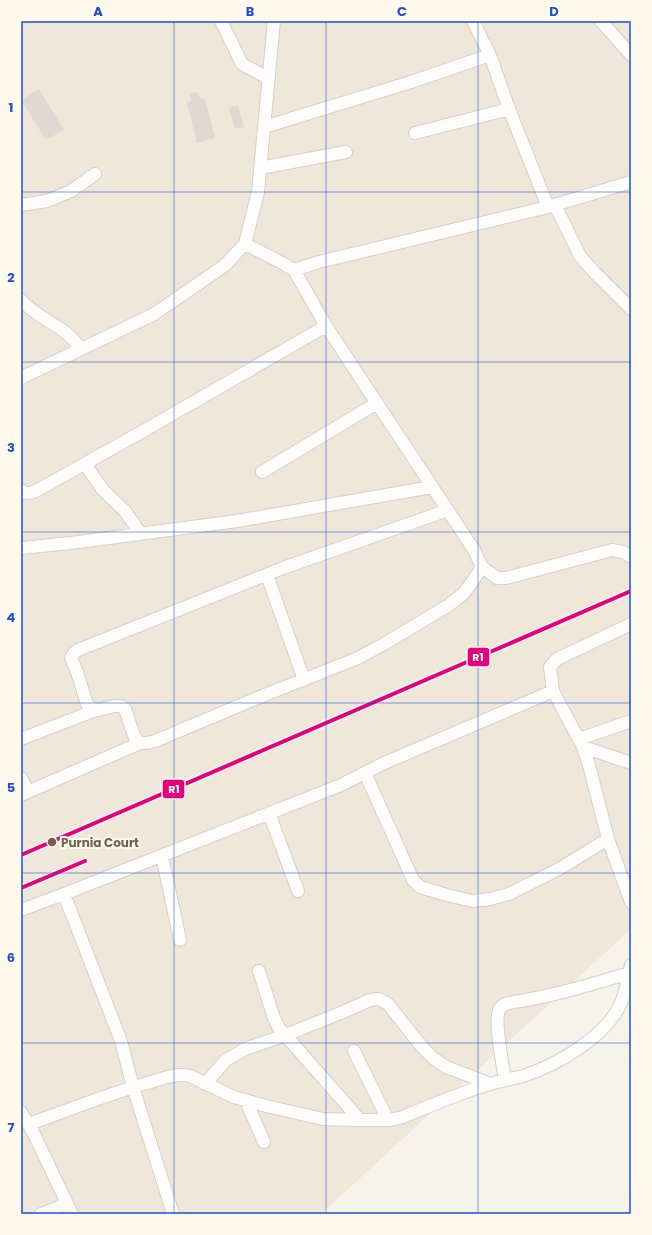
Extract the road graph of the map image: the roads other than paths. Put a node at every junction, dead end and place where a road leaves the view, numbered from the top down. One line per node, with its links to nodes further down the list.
1 (221, 21): 7 (street)
2 (274, 21): 7 (street)
3 (473, 21): 5 (street)
4 (601, 21): 6 (street)
5 (490, 55): 8 (street); 9 (street)
6 (631, 55)
7 (268, 78): 9 (street)
8 (508, 109): 10 (street); 16 (street)
9 (264, 127): 12 (street)
10 (415, 133)
11 (346, 152): 12 (street)
12 (260, 168): 17 (street)
13 (95, 174): 15 (street)
14 (631, 182): 16 (street)
15 (21, 205)
16 (551, 206): 18 (street); 20 (street)
17 (245, 244): 18 (street); 22 (street)
18 (294, 270): 21 (street)
19 (21, 300): 22 (street)
20 (631, 309)
21 (326, 326): 24 (street); 25 (street)
22 (81, 349): 23 (street)
23 (21, 378)
24 (377, 404): 26 (street); 27 (street)
25 (85, 464): 28 (street); 30 (street)
26 (262, 472)
27 (432, 487): 29 (street); 30 (street)
28 (21, 490)
29 (448, 510): 33 (street); 34 (street)
30 (140, 534): 31 (street)
31 (21, 548)
32 (628, 552): 33 (street)
33 (482, 567): 36 (street)
34 (267, 575): 36 (street); 38 (street)
35 (631, 624): 37 (street)
36 (304, 680): 42 (street)
37 (554, 691): 41 (street); 44 (street)
38 (96, 710): 40 (street); 42 (street)
39 (631, 720): 41 (street)
40 (21, 740)
41 (581, 743): 43 (street); 48 (street)
42 (140, 744): 46 (street)
43 (631, 763)
44 (365, 773): 47 (street); 48 (street)
45 (21, 778): 46 (street)
46 (25, 793)
47 (269, 813): 49 (street); 50 (street)
48 (608, 839): 52 (street)
49 (162, 856): 51 (street); 54 (street)
50 (298, 891)
51 (64, 894): 53 (street); 62 (street)
52 (631, 902)
53 (21, 910)
54 (180, 940)
55 (630, 969): 59 (street); 59 (street)
56 (259, 971): 57 (street)
57 (285, 1035): 60 (street); 61 (street); 65 (street)
58 (354, 1051): 66 (street)
59 (505, 1080): 61 (street)
60 (205, 1084): 62 (street); 63 (street)
61 (491, 1084): 66 (street)
62 (133, 1087): 67 (street); 71 (street)
63 (246, 1100): 65 (street); 68 (street)
64 (21, 1112): 67 (street)
65 (360, 1120): 66 (street)
66 (388, 1120)
67 (29, 1124): 69 (street)
68 (264, 1142)
69 (69, 1209): 70 (street)
70 (40, 1214)
71 (173, 1214)

